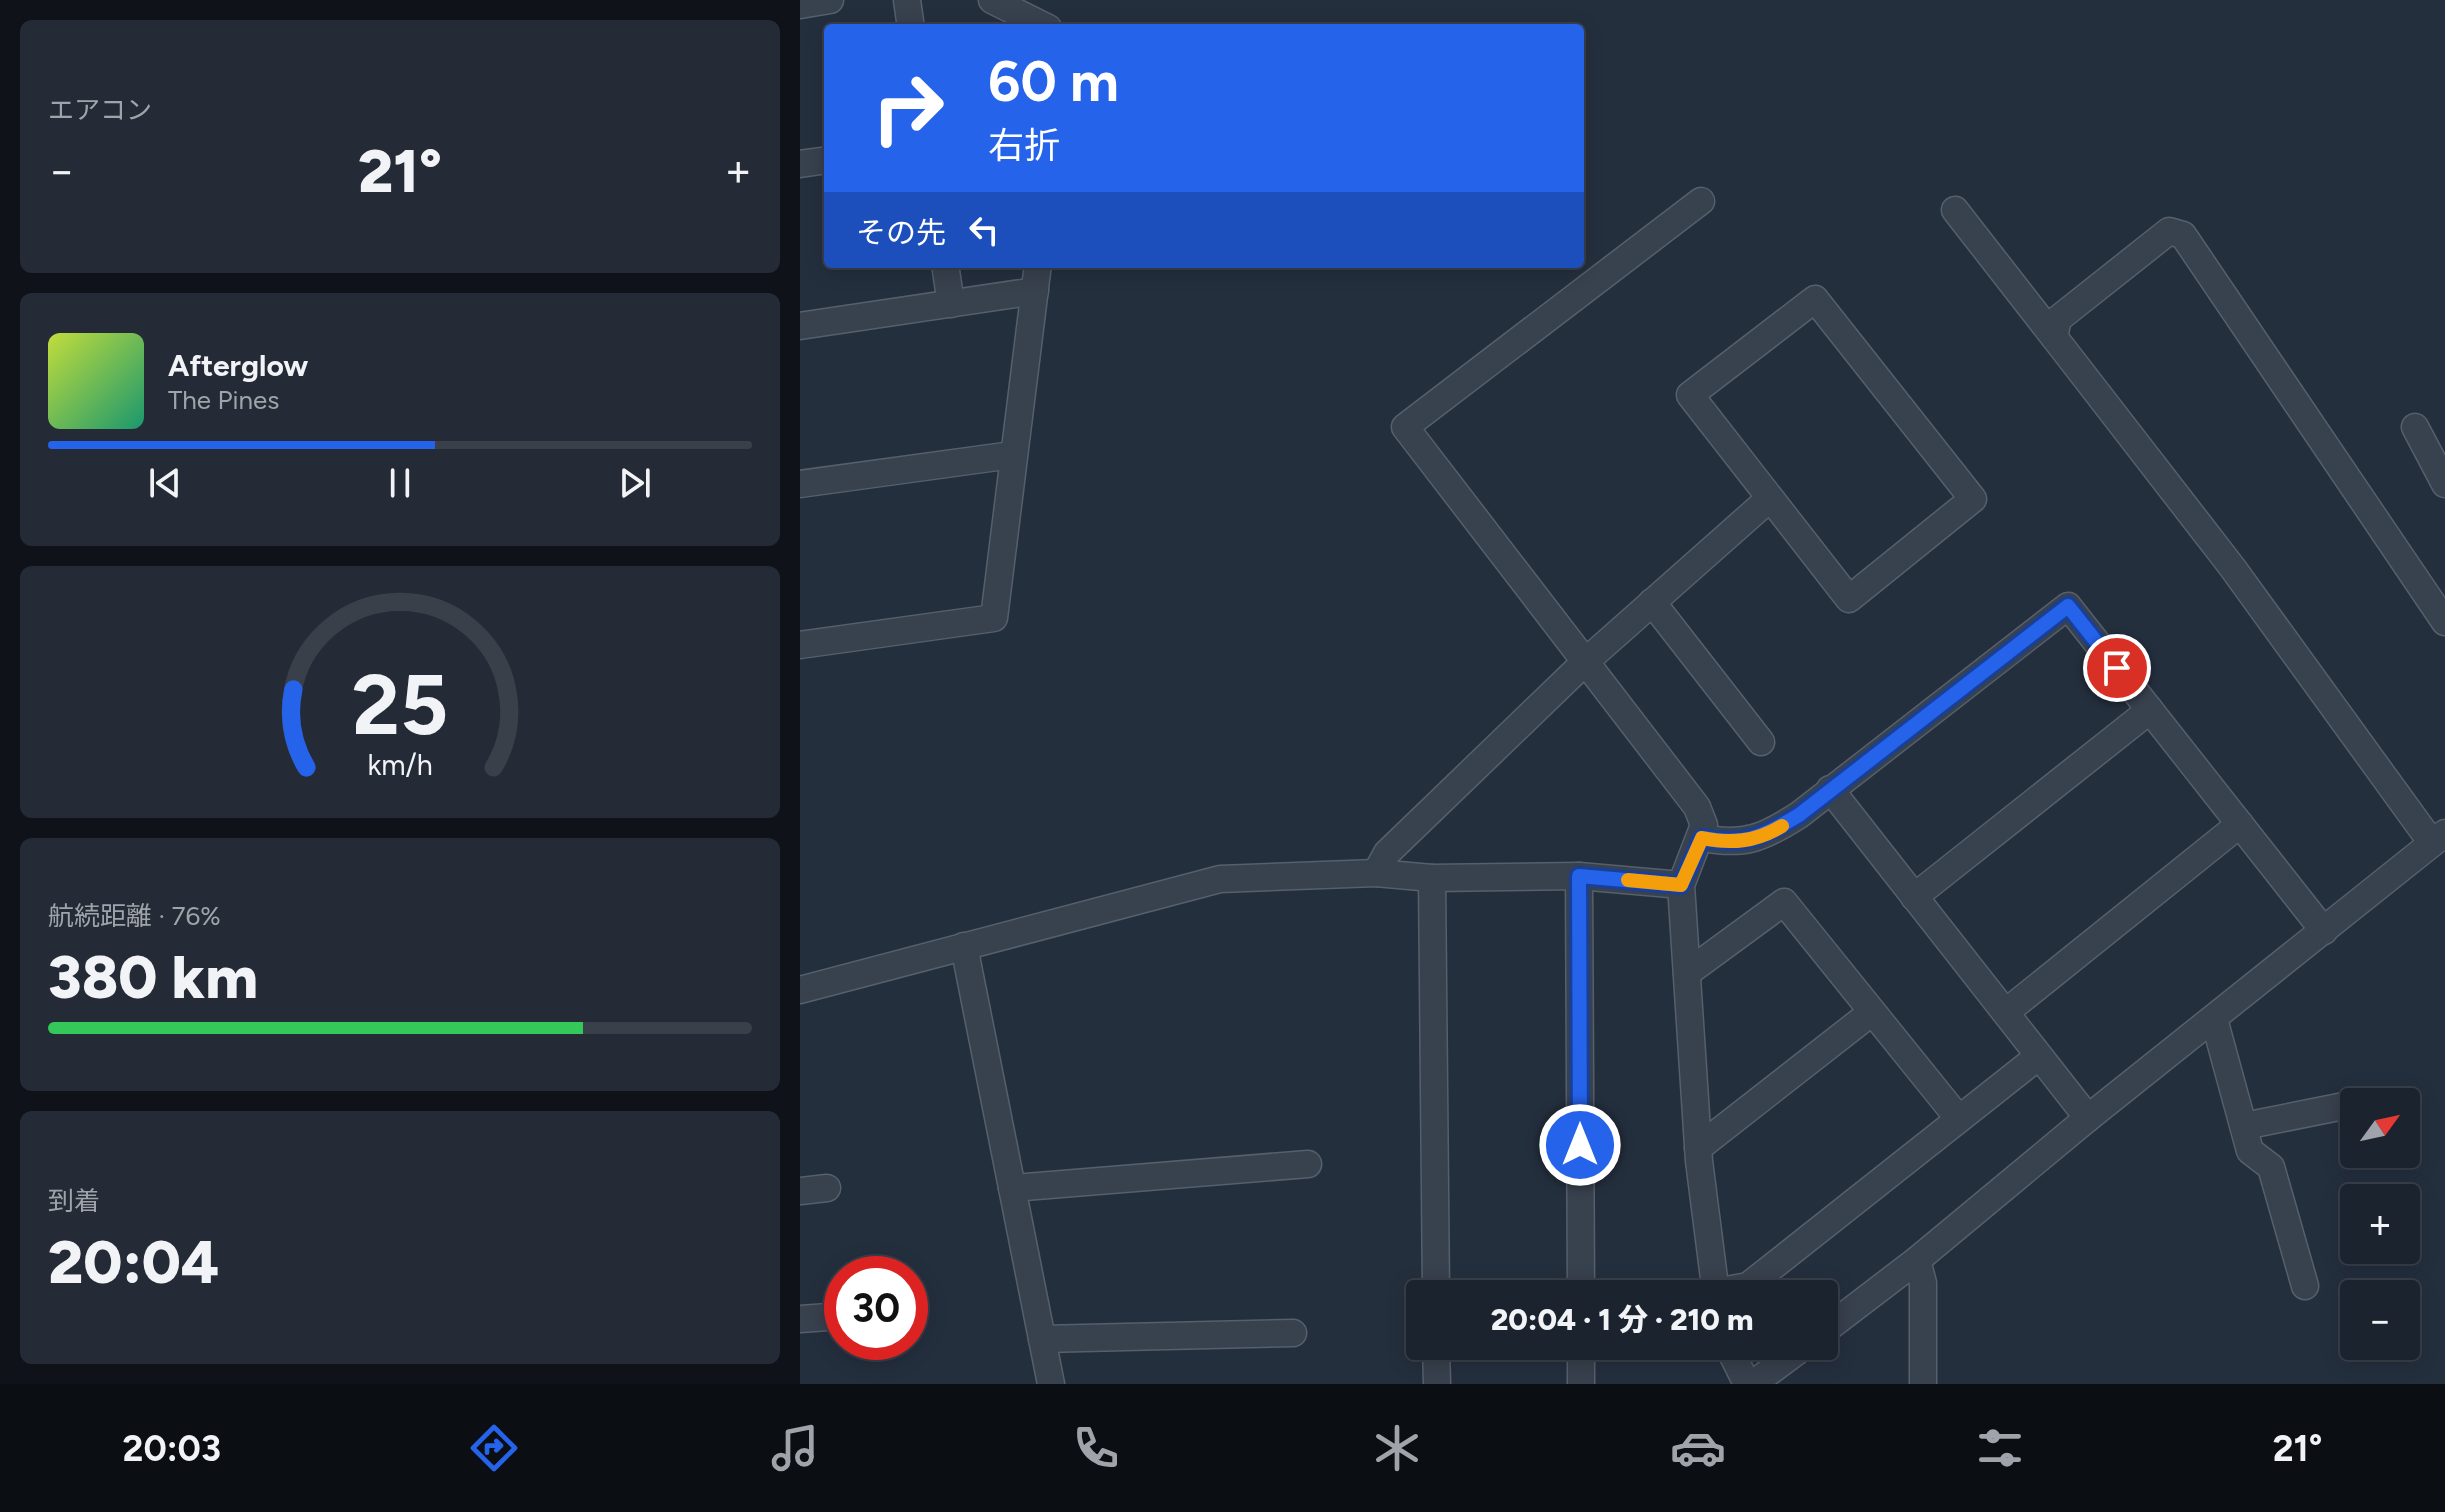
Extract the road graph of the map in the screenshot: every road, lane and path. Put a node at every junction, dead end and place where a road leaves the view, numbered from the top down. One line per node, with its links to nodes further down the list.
1 (830, 0): 4 (street)
2 (907, 0): 5 (street)
3 (992, 0): 6 (street)
4 (800, 5)
5 (910, 24)
6 (1040, 24)
7 (824, 161): 8 (street)
8 (800, 164)
9 (1701, 201): 25 (street)
10 (1955, 210): 16 (street)
11 (946, 268): 14 (street)
12 (1038, 268): 13 (street)
13 (1035, 291): 14 (street); 18 (street)
14 (951, 304): 15 (street)
15 (800, 326)
16 (2054, 337): 23 (street); 31 (street)
17 (2415, 427): 19 (street)
18 (1012, 455): 20 (street); 24 (street)
19 (2443, 473)
20 (800, 484)
21 (1769, 499): 21 (street); 22 (street)
22 (1652, 602): 25 (street); 27 (street)
23 (2445, 622)
24 (800, 645)
25 (1585, 662): 30 (street); 32 (street)
26 (2150, 710): 28 (street); 29 (street); 36 (street)
27 (1761, 742)
28 (1830, 789): 30 (street); 36 (street)
29 (2240, 824): 37 (street); 42 (street)
30 (1702, 838): 35 (street)
31 (2438, 838): 37 (street)
32 (1376, 873): 34 (street); 38 (street)
33 (1579, 876): 34 (street); 35 (street); 56 (street)
34 (1432, 878): 55 (street)
35 (1681, 885): 39 (street)
36 (1914, 897): 42 (street)
37 (2324, 931): 43 (street)
38 (964, 946): 40 (street); 52 (street)
39 (1687, 973): 41 (street); 49 (street)
40 (800, 990)
41 (1872, 1012): 47 (street); 49 (street)
42 (2006, 1012): 44 (street)
43 (2214, 1019): 46 (street); 48 (street)
44 (2039, 1056): 46 (street); 47 (street)
45 (2340, 1107): 48 (street)
46 (2088, 1118): 54 (street)
47 (1959, 1119): 58 (street)
48 (2244, 1126): 59 (street)
49 (1698, 1148): 57 (street)
50 (1308, 1164): 52 (street)
51 (827, 1188): 53 (street)
52 (1012, 1188): 64 (street)
53 (800, 1191)
54 (1917, 1260): 62 (street); 73 (street)
55 (1436, 1280)
56 (1581, 1280)
57 (1714, 1280)
58 (1756, 1280)
59 (2305, 1286)
60 (824, 1317): 61 (street)
61 (800, 1319)
62 (1838, 1320)
63 (1293, 1333): 64 (street)
64 (1042, 1339): 70 (street)
65 (1436, 1360): 71 (street)
66 (1581, 1360): 72 (street)
67 (1739, 1360): 69 (street)
68 (1785, 1360): 69 (street)
69 (1756, 1382)
70 (1051, 1384)
71 (1437, 1384)
72 (1581, 1384)
73 (1923, 1384)

